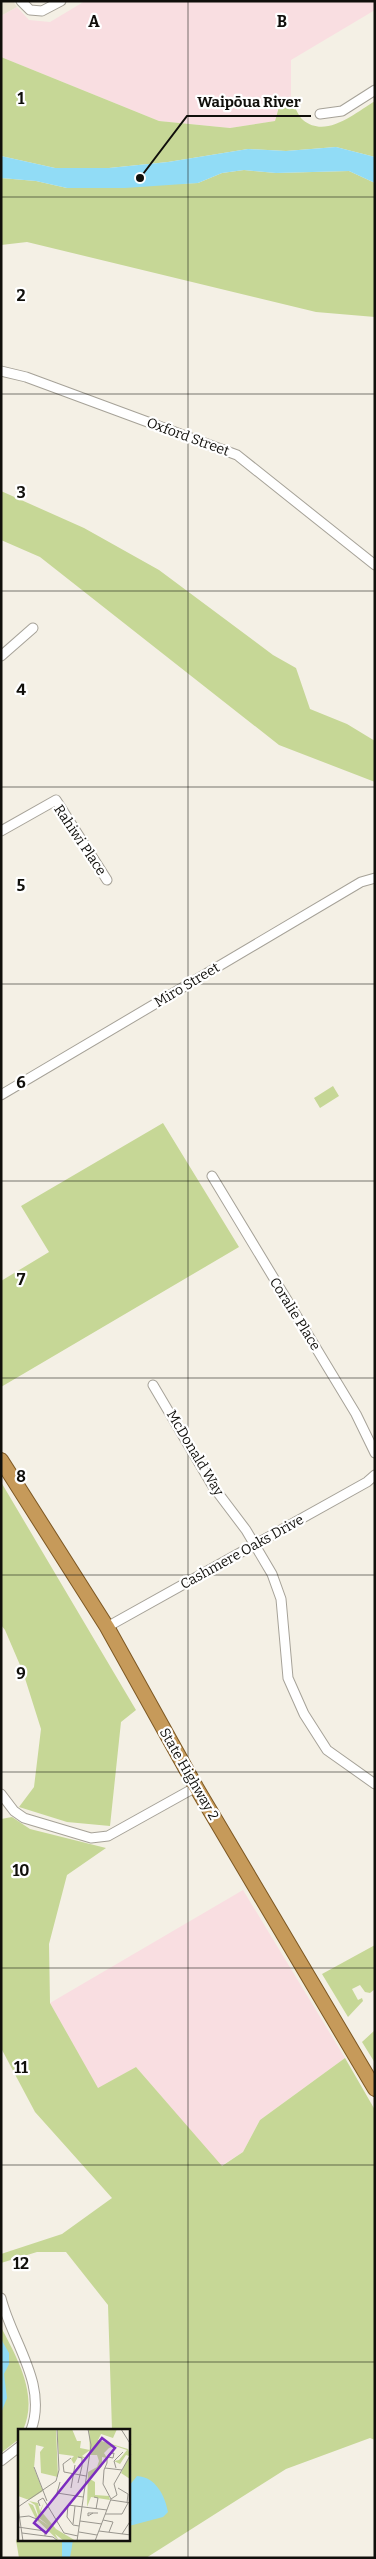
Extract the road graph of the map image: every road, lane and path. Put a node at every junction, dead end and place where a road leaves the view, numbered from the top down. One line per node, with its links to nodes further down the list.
1 (21, 1): 2 (street)
2 (61, 1)
3 (375, 90): 4 (street)
4 (320, 114)
5 (1, 371): 6 (street, Oxford Street)
6 (375, 565)
7 (33, 628): 8 (street)
8 (1, 656)
9 (1, 832): 11 (street, Rahiwi Place)
10 (375, 878): 12 (street, Miro Street)
11 (106, 880)
12 (1, 1095)
13 (212, 1176): 15 (street, Coralie Place)
14 (153, 1385): 18 (street, McDonald Way)
15 (375, 1453)
16 (1, 1460): 19 (highway, State Highway 2)
17 (375, 1475): 18 (street, Cashmere Oaks Drive)
18 (256, 1544): 19 (street, Cashmere Oaks Drive); 20 (street, McDonald Way)
19 (107, 1627): 21 (highway, State Highway 2)
20 (375, 1784)
21 (196, 1787): 22 (street); 23 (highway, State Highway 2)
22 (1, 1794)
23 (375, 2089)
24 (1, 2298): 25 (street)
25 (31, 2429)
26 (18, 2448): 27 (street)
27 (1, 2461)

